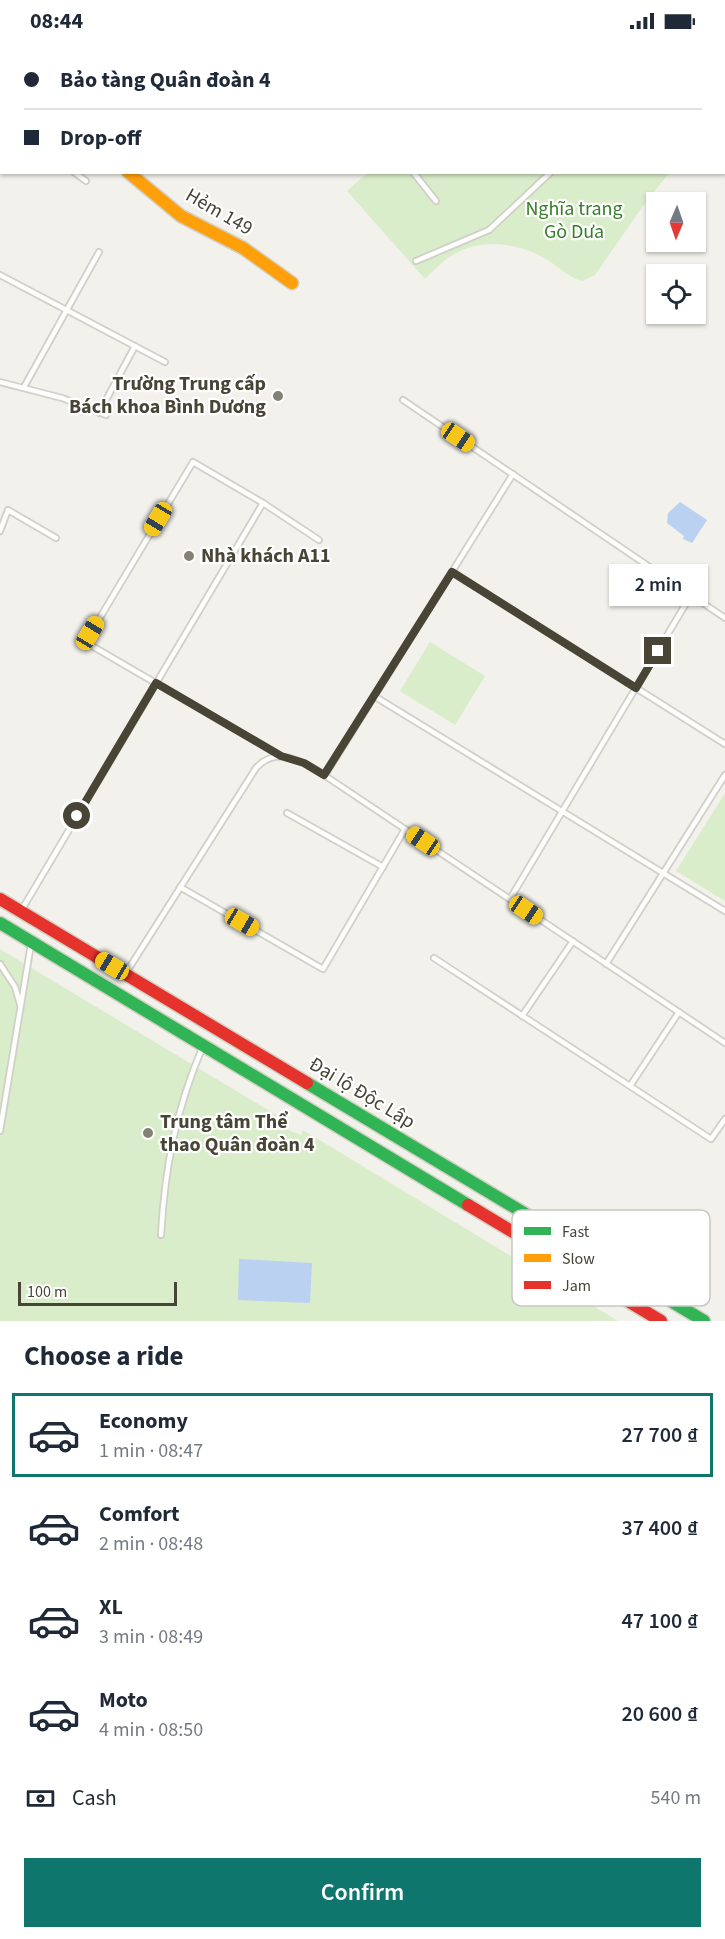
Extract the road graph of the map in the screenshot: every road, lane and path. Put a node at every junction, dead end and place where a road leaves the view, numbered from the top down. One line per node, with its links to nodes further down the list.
1 (77, 174): 5 (lane)
2 (130, 174): 10 (main road, Hẻm 149)
3 (415, 174): 6 (lane)
4 (549, 174): 8 (lane)
5 (86, 181)
6 (436, 201)
7 (99, 252): 11 (lane)
8 (416, 261)
9 (0, 275): 11 (lane)
10 (292, 283)
11 (67, 310): 12 (lane); 15 (lane)
12 (135, 346): 13 (lane); 17 (lane)
13 (165, 362)
14 (0, 382): 15 (lane)
15 (24, 387): 17 (lane)
16 (403, 400): 19 (lane)
17 (99, 413): 18 (lane)
18 (106, 415)
19 (513, 474): 24 (lane); 25 (lane)
20 (263, 503): 23 (lane); 27 (lane); 27 (lane)
21 (0, 531): 22 (lane)
22 (56, 538)
23 (319, 540)
24 (452, 572): 28 (lane); 29 (lane)
25 (691, 595): 26 (lane); 28 (lane)
26 (725, 618)
27 (156, 683): 31 (lane); 42 (lane)
28 (636, 688): 30 (lane); 34 (lane)
29 (374, 696): 32 (lane); 34 (lane)
30 (725, 744)
31 (281, 756): 32 (lane); 39 (lane)
32 (324, 775): 36 (lane)
33 (725, 775): 38 (lane)
34 (562, 811): 38 (lane); 41 (lane)
35 (287, 813): 37 (lane)
36 (405, 829): 37 (lane); 41 (lane)
37 (383, 867): 39 (lane)
38 (663, 873): 43 (lane); 49 (lane)
39 (180, 886): 50 (lane)
40 (0, 898): 42 (main road, Đại lộ Độc Lập)
41 (510, 899): 45 (lane)
42 (21, 911): 50 (main road, Đại lộ Độc Lập)
43 (725, 911)
44 (0, 923): 46 (main road, Đại lộ Độc Lập)
45 (573, 941): 49 (lane); 53 (lane)
46 (32, 942): 51 (lane); 55 (main road, Đại lộ Độc Lập)
47 (434, 958): 53 (lane)
48 (0, 964): 51 (lane)
49 (606, 964): 52 (lane)
50 (125, 974): 59 (main road, Đại lộ Độc Lập)
51 (21, 1008): 58 (lane)
52 (679, 1012): 54 (lane); 56 (lane)
53 (522, 1016): 56 (lane)
54 (725, 1043)
55 (203, 1046): 60 (main road, Đại lộ Độc Lập); 61 (lane)
56 (630, 1086): 57 (lane)
57 (725, 1119)
58 (0, 1131)
59 (519, 1210)
60 (512, 1232)
61 (161, 1235)
62 (636, 1306): 64 (main road, Đại lộ Độc Lập)
63 (679, 1306): 65 (main road, Đại lộ Độc Lập)
64 (661, 1321)
65 (704, 1321)

